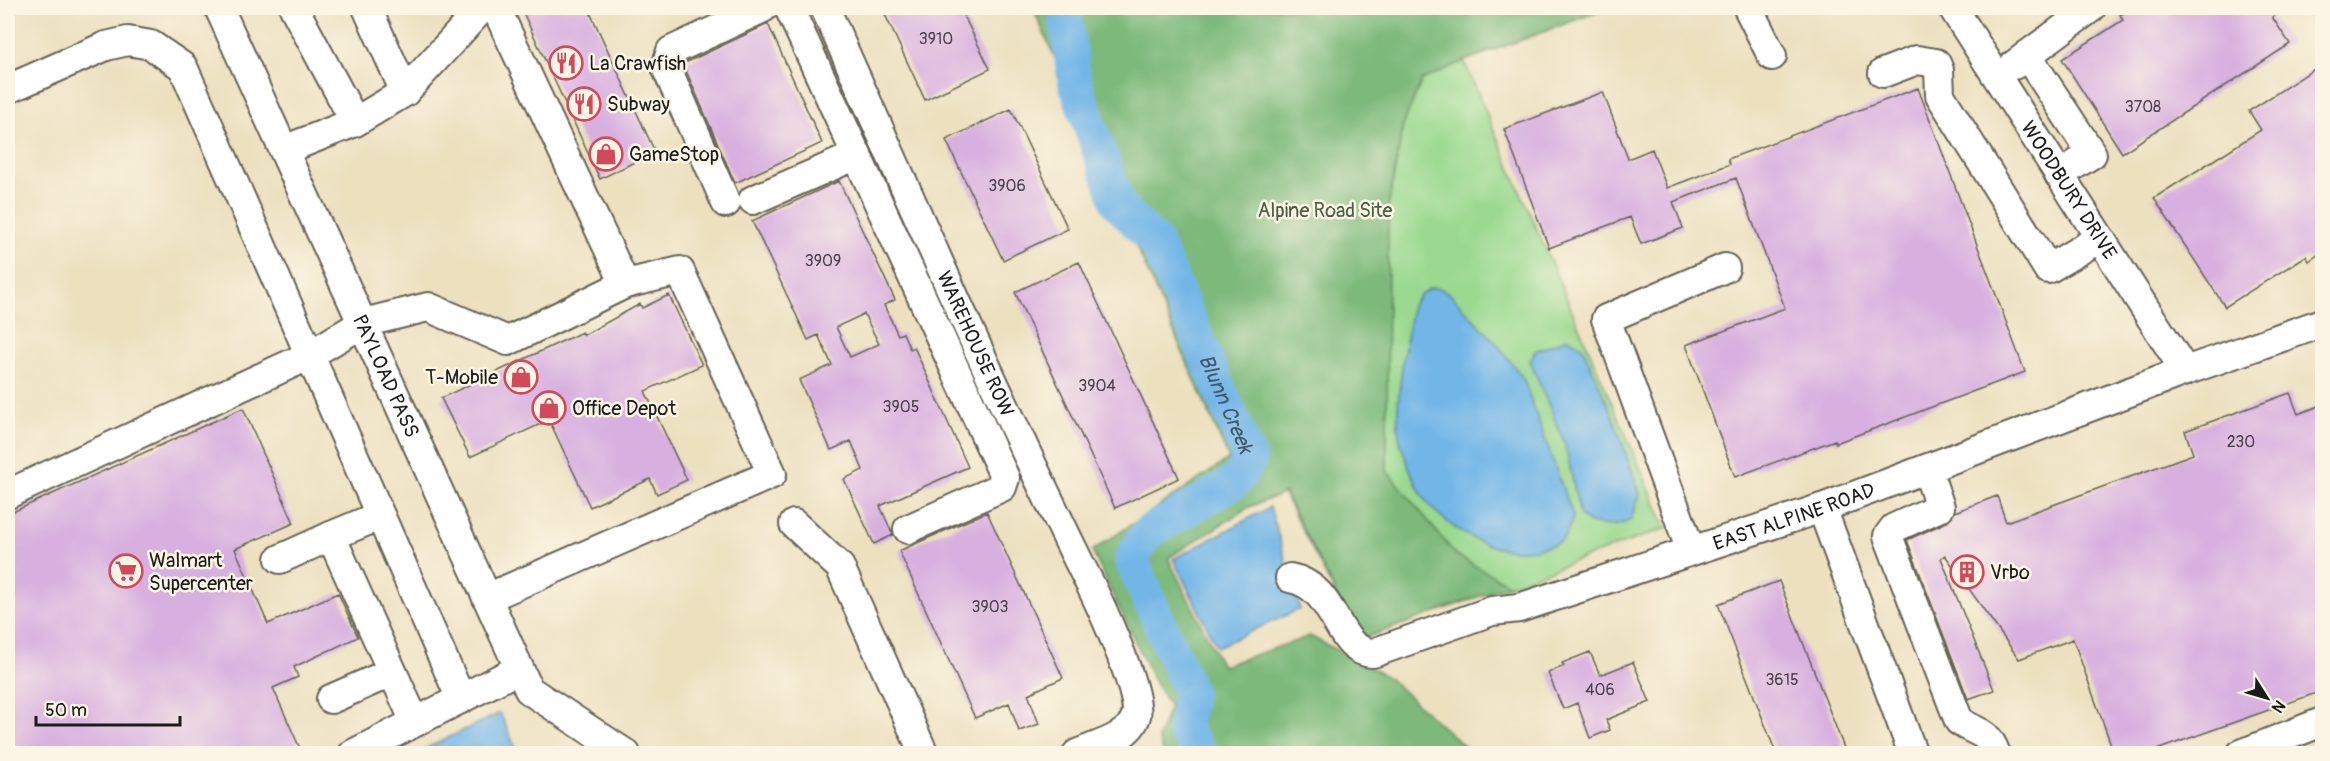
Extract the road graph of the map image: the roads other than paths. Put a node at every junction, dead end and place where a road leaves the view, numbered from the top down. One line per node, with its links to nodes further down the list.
1 (219, 8): 19 (street, PAYLOAD PASS)
2 (294, 8): 18 (street)
3 (367, 8): 17 (street)
4 (482, 8): 17 (street)
5 (496, 8): 24 (street)
6 (763, 8): 20 (street)
7 (789, 8): 20 (street)
8 (825, 8): 49 (street, WAREHOUSE ROW)
9 (1748, 8): 13 (street)
10 (1953, 8): 15 (street, WOODBURY DRIVE)
11 (2091, 8): 12 (street)
12 (2028, 55): 15 (street); 21 (street)
13 (1772, 56)
14 (1883, 73): 22 (street)
15 (1998, 77): 21 (street, WOODBURY DRIVE)
16 (8, 89): 27 (street)
17 (405, 92): 18 (street)
18 (355, 122): 19 (street)
19 (284, 150): 25 (street, PAYLOAD PASS)
20 (857, 155): 34 (street)
21 (2059, 175): 22 (street, WOODBURY DRIVE)
22 (2100, 238): 28 (street, WOODBURY DRIVE)
23 (1725, 268): 36 (street)
24 (625, 284): 25 (street); 39 (street)
25 (363, 323): 27 (street); 39 (street, PAYLOAD PASS)
26 (2322, 323): 28 (street, EAST ALPINE ROAD)
27 (308, 356): 30 (street); 32 (street)
28 (2185, 371): 29 (street, EAST ALPINE ROAD)
29 (1927, 468): 31 (street, EAST ALPINE ROAD); 51 (street)
30 (8, 494)
31 (1822, 508): 36 (street, EAST ALPINE ROAD); 50 (street)
32 (379, 516): 35 (street); 43 (street)
33 (794, 524): 48 (street)
34 (908, 529)
35 (331, 536): 37 (street); 41 (street)
36 (1691, 551): 38 (street, EAST ALPINE ROAD)
37 (280, 559)
38 (1290, 578)
39 (487, 598): 40 (street, PAYLOAD PASS)
40 (519, 669): 43 (street); 47 (street, PAYLOAD PASS)
41 (392, 672): 42 (street); 44 (street)
42 (331, 699)
43 (461, 699): 44 (street)
44 (414, 722): 46 (street)
45 (2322, 722): 52 (street)
46 (353, 753)
47 (626, 753)
48 (924, 753)
49 (1077, 753)
50 (1913, 753)
51 (1996, 753)
52 (2241, 753)

